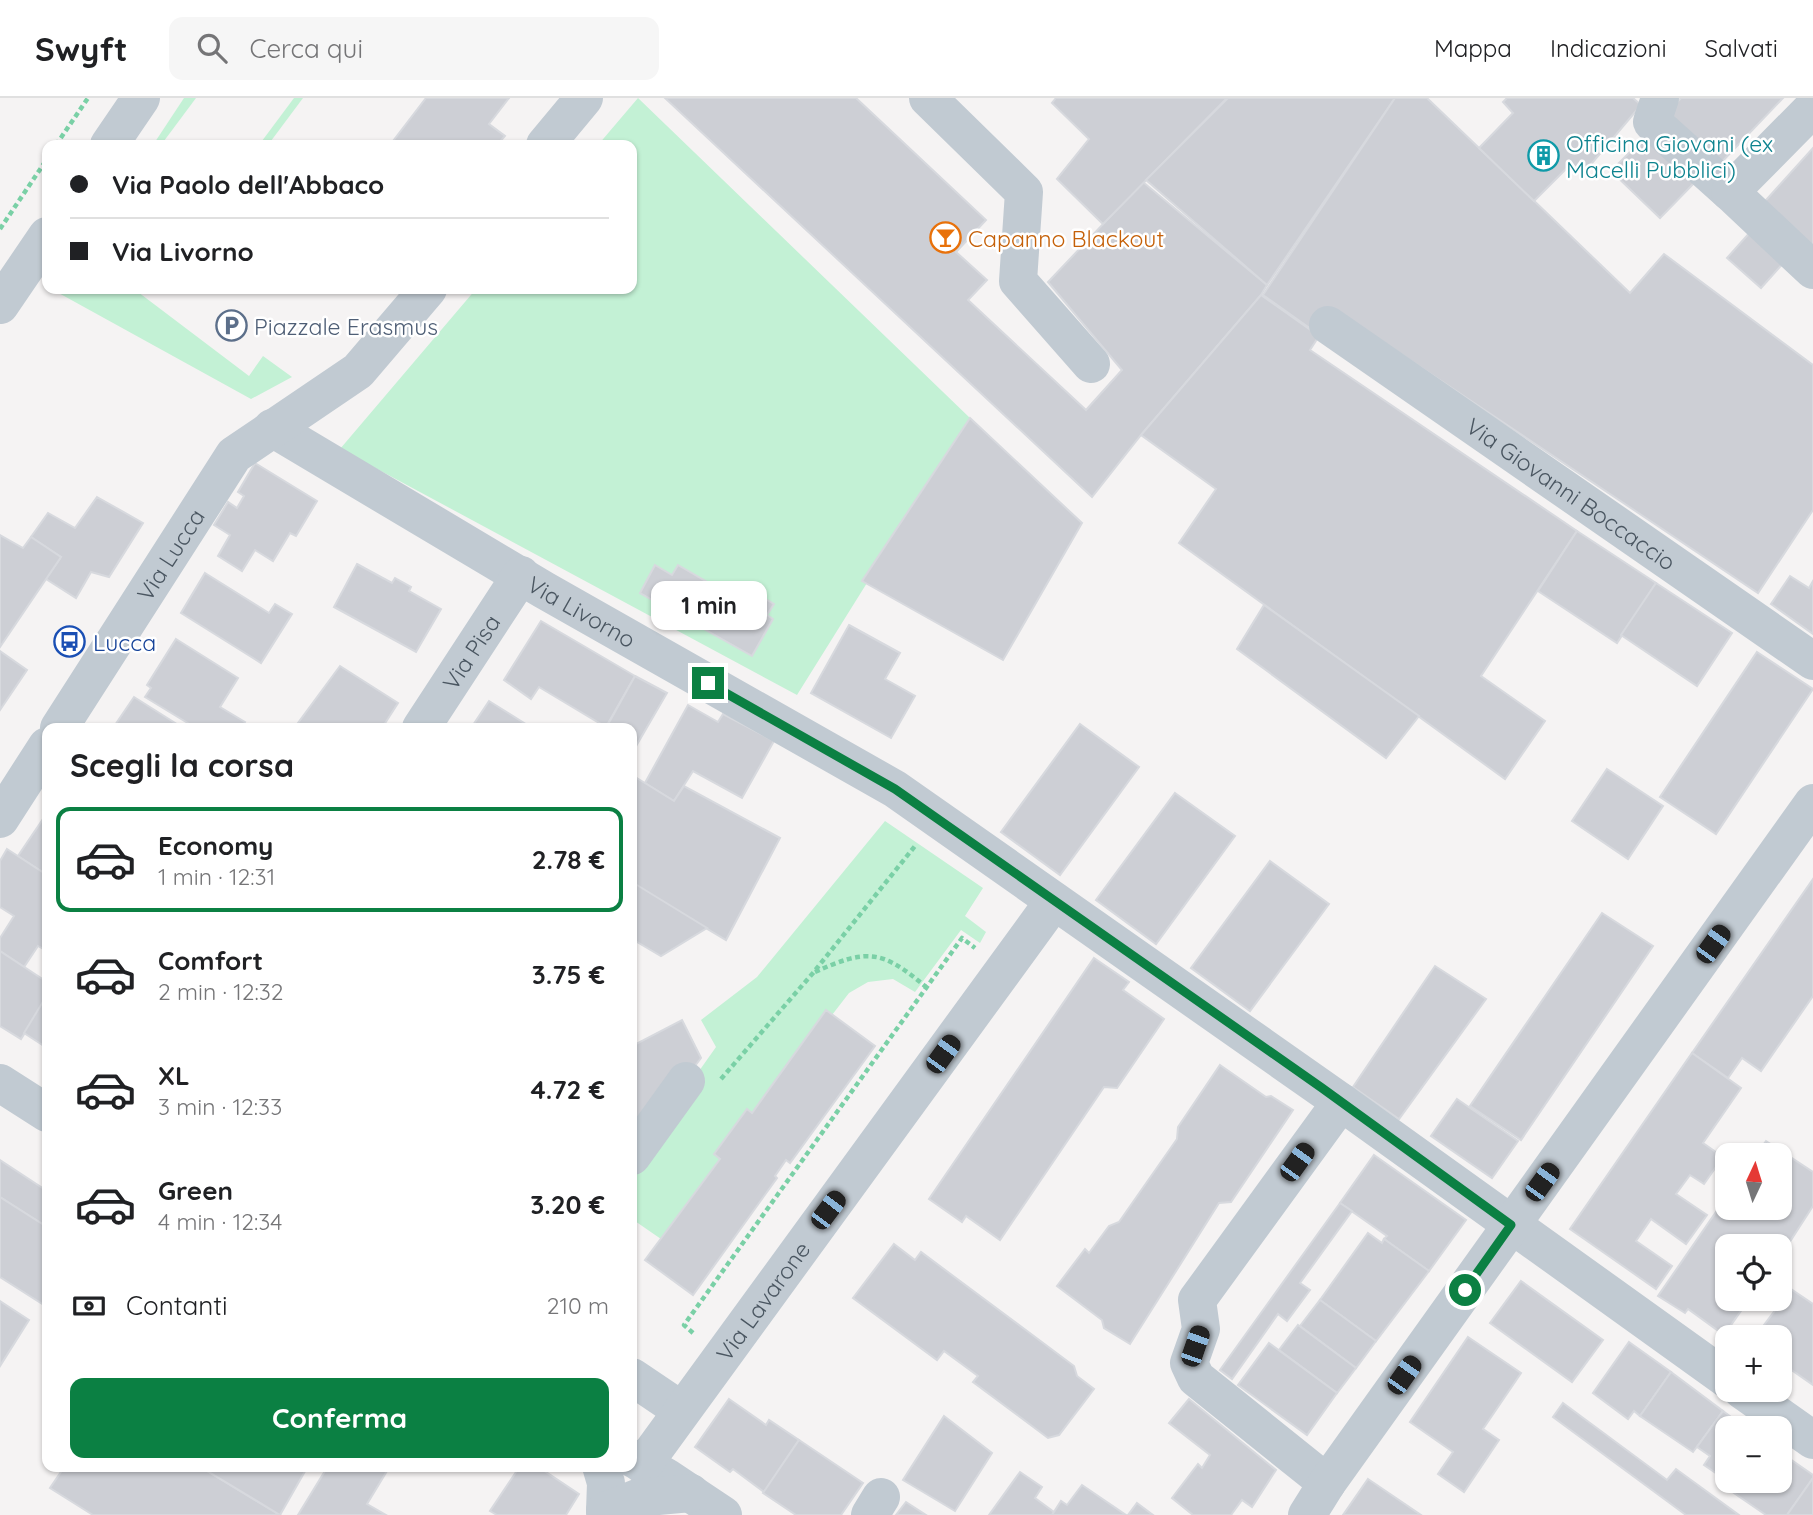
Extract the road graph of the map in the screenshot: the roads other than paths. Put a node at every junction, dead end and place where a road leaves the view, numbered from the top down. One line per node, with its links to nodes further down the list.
1 (141, 98): 6 (street)
2 (584, 98): 7 (street)
3 (928, 98): 14 (street)
4 (1660, 98): 8 (street)
5 (1813, 108): 8 (street)
6 (112, 140)
7 (549, 140)
8 (1730, 192): 10 (street)
9 (42, 243): 12 (street)
10 (1813, 270)
11 (424, 294): 15 (street, Via Lucca)
12 (0, 305)
13 (1328, 325): 17 (street, Via Giovanni Boccaccio)
14 (1091, 364)
15 (272, 428): 16 (street, Via Livorno); 18 (street, Via Lucca)
16 (521, 575): 19 (street, Via Pisa); 23 (street, Via Livorno)
17 (1813, 661)
18 (62, 723)
19 (424, 723)
20 (42, 754): 22 (street)
21 (1810, 813): 29 (street)
22 (0, 819)
23 (1054, 901): 26 (street, Via Livorno); 33 (street, Via Lavarone)
24 (686, 1082): 28 (street)
25 (0, 1083): 27 (street)
26 (1341, 1102): 29 (street, Via Livorno); 37 (street)
27 (42, 1110)
28 (637, 1149)
29 (1511, 1225): 30 (street, Via Livorno); 37 (street)
30 (1715, 1370)
31 (637, 1380): 33 (street)
32 (1759, 1402): 34 (street)
33 (681, 1410): 35 (street, Via Lavarone)
34 (1813, 1440)
35 (638, 1462): 38 (street)
36 (603, 1472): 39 (street)
37 (1327, 1483): 41 (street)
38 (691, 1493): 39 (street); 40 (street)
39 (603, 1513)
40 (723, 1515)
41 (1307, 1515)

